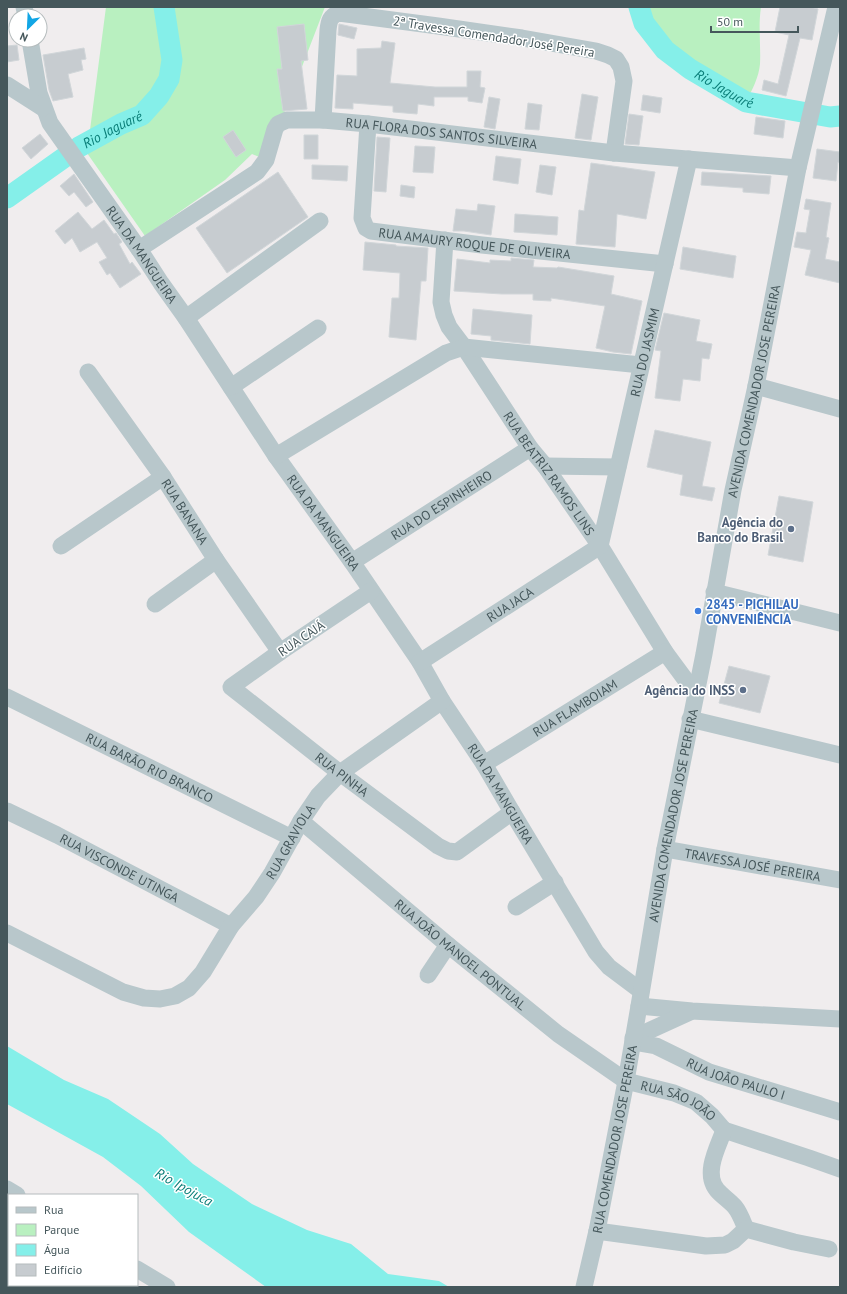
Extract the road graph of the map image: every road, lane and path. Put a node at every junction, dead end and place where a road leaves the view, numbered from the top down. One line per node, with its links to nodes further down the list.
1 (836, 7): 9 (street, AVENIDA COMENDADOR JOSE PEREIRA)
2 (31, 48): 4 (street, RUA DA MANGUEIRA)
3 (7, 85): 4 (street)
4 (43, 108): 12 (street, RUA DA MANGUEIRA)
5 (323, 120): 6 (street, RUA FLORA DOS SANTOS SILVEIRA); 7 (street, 2ª Travessa Comendador José Pereira); 12 (street, RUA FLORA DOS SANTOS SILVEIRA)
6 (368, 124): 7 (street, RUA FLORA DOS SANTOS SILVEIRA); 11 (street, RUA AMAURY ROQUE DE OLIVEIRA)
7 (614, 153): 8 (street, RUA FLORA DOS SANTOS SILVEIRA)
8 (689, 159): 9 (street, RUA FLORA DOS SANTOS SILVEIRA); 13 (street, RUA DO JASMIM)
9 (798, 168): 19 (street, AVENIDA COMENDADOR JOSE PEREIRA)
10 (320, 221): 14 (street)
11 (445, 240): 13 (street, RUA AMAURY ROQUE DE OLIVEIRA); 16 (street, RUA BEATRIZ RAMOS LINS)
12 (139, 250): 14 (street, RUA DA MANGUEIRA)
13 (665, 264): 17 (street, RUA DO JASMIM)
14 (186, 318): 20 (street, RUA DA MANGUEIRA)
15 (318, 328): 20 (street)
16 (464, 347): 17 (street); 22 (street, RUA BEATRIZ RAMOS LINS); 23 (street)
17 (642, 365): 25 (street, RUA DO JASMIM)
18 (88, 372): 26 (street, RUA BANANA)
19 (756, 386): 21 (street); 32 (street, AVENIDA COMENDADOR JOSE PEREIRA)
20 (231, 387): 23 (street, RUA DA MANGUEIRA)
21 (840, 409)
22 (530, 448): 24 (street, RUA BEATRIZ RAMOS LINS); 30 (street, RUA DO ESPINHEIRO)
23 (276, 456): 30 (street, RUA DA MANGUEIRA)
24 (545, 466): 25 (street); 28 (street, RUA BEATRIZ RAMOS LINS)
25 (618, 467): 28 (street, RUA DO JASMIM)
26 (163, 477): 27 (street); 29 (street, RUA BANANA)
27 (61, 546)
28 (600, 546): 36 (street, RUA BEATRIZ RAMOS LINS); 37 (street, RUA JACA)
29 (216, 560): 33 (street); 35 (street, RUA BANANA)
30 (352, 562): 31 (street, RUA DA MANGUEIRA)
31 (372, 591): 35 (street, RUA CAJÁ); 37 (street, RUA DA MANGUEIRA)
32 (714, 592): 34 (street); 39 (street, AVENIDA COMENDADOR JOSE PEREIRA)
33 (154, 604)
34 (840, 623)
35 (280, 652): 38 (street, RUA CAJÁ)
36 (665, 652): 39 (street, RUA BEATRIZ RAMOS LINS); 44 (street, RUA FLAMBOIAM)
37 (420, 662): 41 (street, RUA DA MANGUEIRA)
38 (231, 687): 45 (street, RUA PINHA)
39 (696, 694): 42 (street, AVENIDA COMENDADOR JOSE PEREIRA)
40 (7, 697): 49 (street, RUA BARÃO RIO BRANCO)
41 (442, 701): 44 (street, RUA DA MANGUEIRA); 45 (street, RUA GRAVIOLA)
42 (690, 719): 43 (street); 50 (street, AVENIDA COMENDADOR JOSE PEREIRA)
43 (840, 755)
44 (484, 764): 47 (street, RUA DA MANGUEIRA)
45 (340, 773): 47 (street, RUA PINHA); 48 (street, RUA GRAVIOLA)
46 (7, 811): 54 (street, RUA VISCONDE UTINGA)
47 (512, 812): 52 (street, RUA DA MANGUEIRA)
48 (301, 821): 49 (street, RUA GRAVIOLA); 56 (street, RUA JOÃO MANOEL PONTUAL)
49 (292, 838): 54 (street, RUA GRAVIOLA)
50 (665, 849): 51 (street, TRAVESSA JOSÉ PEREIRA); 58 (street, AVENIDA COMENDADOR JOSE PEREIRA)
51 (840, 880)
52 (555, 882): 53 (street); 58 (street, RUA DA MANGUEIRA)
53 (516, 907)
54 (231, 926): 55 (street, RUA GRAVIOLA)
55 (7, 933)
56 (448, 945): 57 (street); 62 (street, RUA JOÃO MANOEL PONTUAL)
57 (428, 975)
58 (640, 999): 59 (street); 61 (street, RUA COMENDADOR JOSE PEREIRA)
59 (692, 1011): 60 (street); 61 (street)
60 (840, 1018)
61 (633, 1040): 62 (street, RUA COMENDADOR JOSE PEREIRA); 63 (street, RUA JOÃO PAULO I)
62 (626, 1081): 64 (street, RUA SÃO JOÃO); 67 (street, RUA COMENDADOR JOSE PEREIRA)
63 (840, 1112)
64 (724, 1130): 65 (street); 66 (street)
65 (840, 1169)
66 (746, 1229): 67 (street); 68 (street)
67 (597, 1231): 71 (street, RUA COMENDADOR JOSE PEREIRA)
68 (830, 1249)
69 (138, 1270): 70 (street)
70 (167, 1287)
71 (584, 1287)

